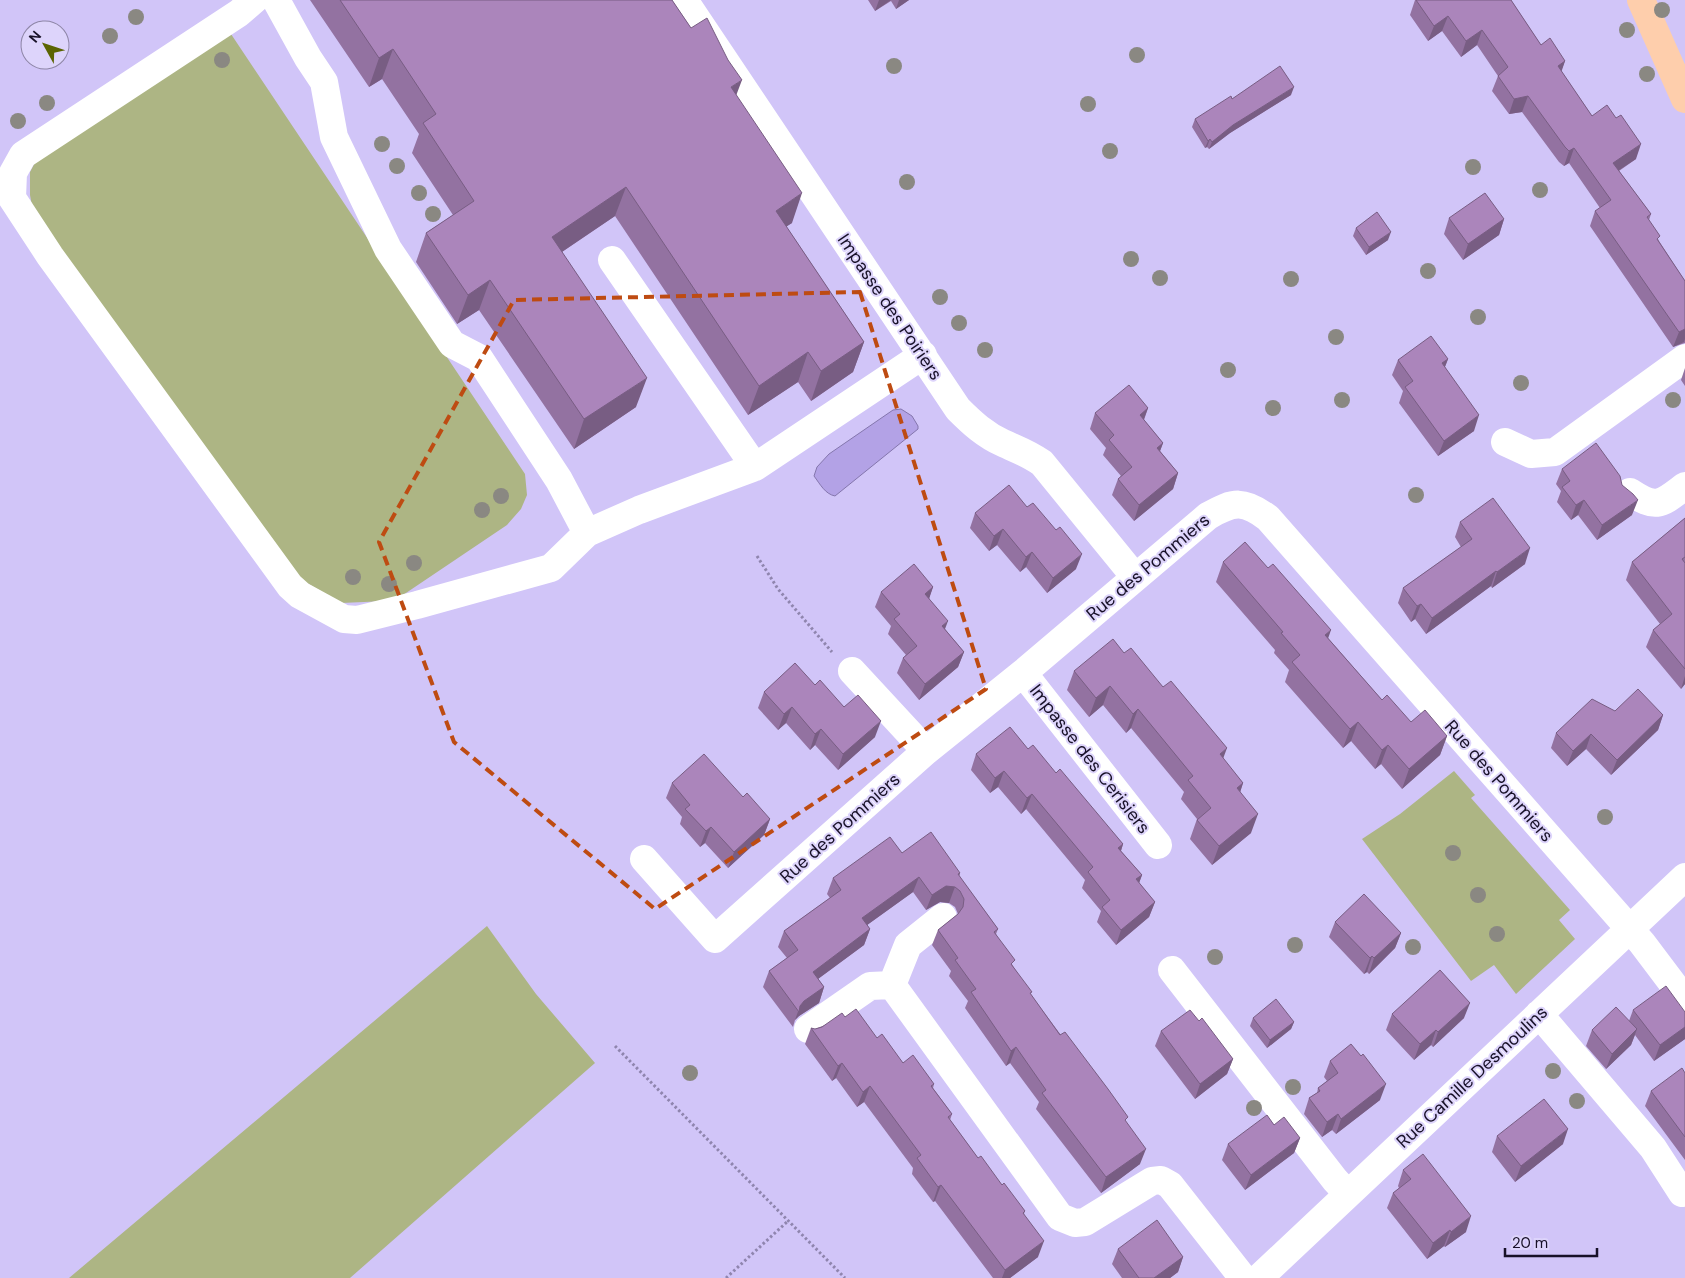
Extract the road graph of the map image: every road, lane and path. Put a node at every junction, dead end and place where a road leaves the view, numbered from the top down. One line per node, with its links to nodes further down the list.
1 (254, 0): 13 (street)
2 (276, 0): 13 (street)
3 (684, 0): 7 (street, Impasse des Poiriers)
4 (1641, 0): 5 (main road)
5 (1682, 86)
6 (612, 260): 10 (street)
7 (923, 355): 10 (street); 15 (street, Impasse des Poiriers)
8 (1685, 358): 9 (street)
9 (1505, 442)
10 (755, 467): 13 (street)
11 (1685, 486): 12 (street)
12 (1630, 492)
13 (587, 532)
14 (758, 556): 16 (path)
15 (1135, 577): 17 (street, Rue des Pommiers); 23 (street, Rue des Pommiers)
16 (852, 671): 18 (street)
17 (1022, 673): 18 (street, Rue des Pommiers); 19 (street, Impasse des Cerisiers)
18 (926, 751): 20 (street, Rue des Pommiers)
19 (1158, 845)
20 (644, 859)
21 (1685, 877): 23 (street, Rue Camille Desmoulins)
22 (943, 917): 25 (street)
23 (1629, 928): 26 (street, Rue des Pommiers); 27 (street, Rue Camille Desmoulins)
24 (1172, 970): 31 (street)
25 (892, 985): 28 (street); 35 (street)
26 (1685, 1000)
27 (1539, 1014): 30 (street); 31 (street, Rue Camille Desmoulins)
28 (808, 1029)
29 (615, 1046): 32 (path)
30 (1682, 1193)
31 (1348, 1194): 36 (street, Rue Camille Desmoulins)
32 (789, 1221): 33 (path); 34 (path)
33 (726, 1278)
34 (846, 1278)
35 (1243, 1278)
36 (1259, 1278)

